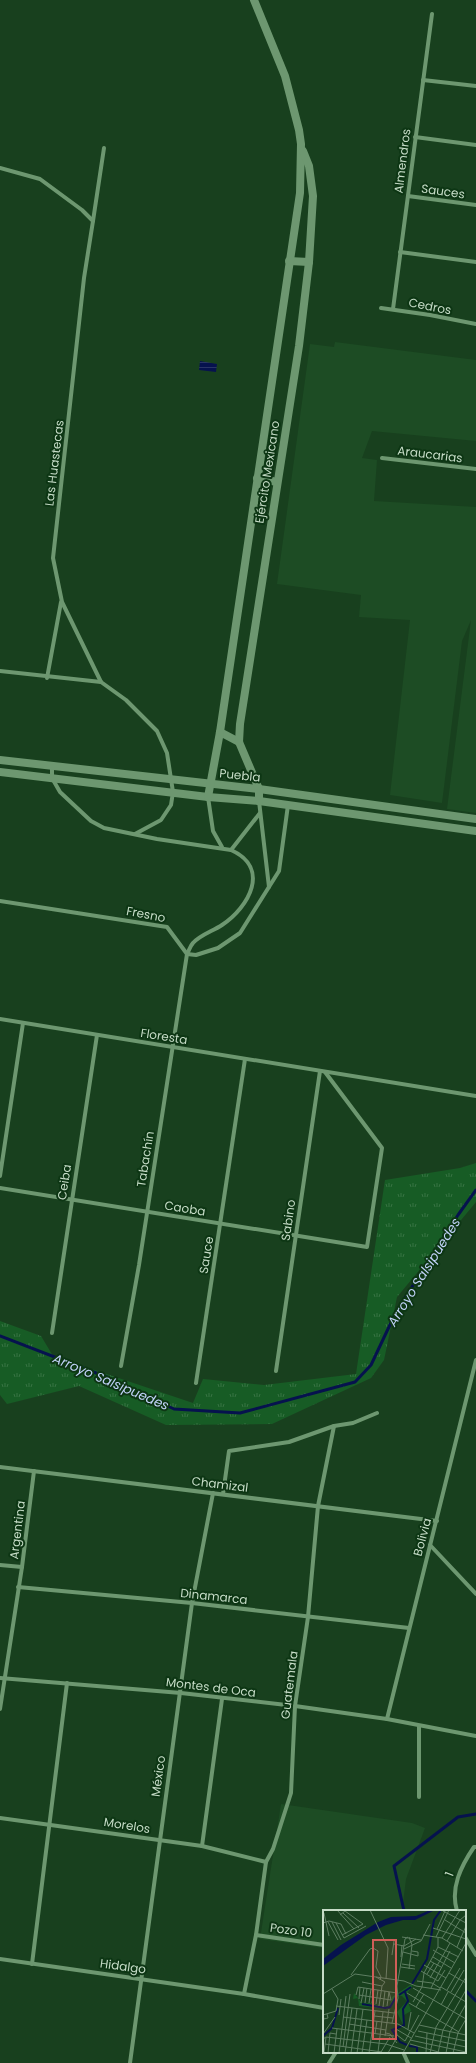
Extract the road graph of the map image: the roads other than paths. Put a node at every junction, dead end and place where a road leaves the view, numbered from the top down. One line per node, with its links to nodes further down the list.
1 (254, 0): 6 (main road, Ejército Mexicano)
2 (432, 14): 3 (street, Almendros)
3 (423, 80): 4 (street); 5 (street, Almendros)
4 (476, 86)
5 (415, 137): 7 (street); 10 (street, Almendros)
6 (301, 144): 14 (main road, Ejército Mexicano); 15 (main road, Ejército Mexicano)
7 (476, 145)
8 (104, 148): 12 (street, Las Huastecas)
9 (0, 168): 12 (street)
10 (408, 196): 11 (street, Sauces); 13 (street, Almendros)
11 (476, 205)
12 (93, 221): 24 (street, Las Huastecas)
13 (400, 252): 16 (street); 18 (street, Almendros)
14 (289, 261): 15 (main road); 22 (main road, Ejército Mexicano)
15 (309, 262): 23 (main road, Ejército Mexicano)
16 (476, 262)
17 (381, 308): 18 (street, Cedros)
18 (393, 310): 19 (street, Cedros)
19 (476, 324)
20 (382, 458): 21 (street, Araucarias)
21 (476, 469)
22 (257, 478): 23 (main road); 28 (main road, Ejército Mexicano)
23 (277, 482): 29 (main road, Ejército Mexicano)
24 (62, 602): 26 (street); 27 (street, Las Huastecas)
25 (0, 671): 26 (street)
26 (47, 678): 27 (street)
27 (101, 682): 34 (street, Las Huastecas)
28 (220, 732): 29 (main road); 35 (main road, Ejército Mexicano)
29 (240, 742): 36 (main road, Ejército Mexicano)
30 (0, 760): 31 (main road, Puebla)
31 (52, 766): 33 (street); 34 (main road, Puebla)
32 (0, 772): 33 (main road, Puebla)
33 (52, 778): 37 (main road, Puebla); 44 (street)
34 (171, 780): 35 (main road, Puebla); 37 (street, Las Huastecas)
35 (210, 784): 36 (main road, Puebla); 38 (main road, Ejército Mexicano)
36 (259, 789): 39 (main road, Ejército Mexicano); 42 (main road, Puebla)
37 (173, 792): 38 (main road, Puebla); 44 (street)
38 (208, 797): 39 (main road, Puebla); 45 (street)
39 (259, 801): 40 (main road, Puebla); 41 (street)
40 (288, 805): 43 (main road, Puebla); 47 (street)
41 (260, 813): 46 (street); 47 (street)
42 (476, 819)
43 (476, 831)
44 (135, 834): 45 (street)
45 (222, 847): 46 (street)
46 (231, 850): 49 (street)
47 (269, 887): 49 (street)
48 (0, 901): 49 (street, Fresno)
49 (187, 954): 53 (street, Tabachín)
50 (0, 1020): 51 (street, Floresta)
51 (23, 1023): 52 (street, Floresta); 57 (street)
52 (97, 1035): 53 (street, Floresta); 59 (street, Ceiba)
53 (173, 1047): 54 (street, Floresta); 60 (street, Tabachín)
54 (245, 1059): 55 (street, Floresta); 61 (street, Sauce)
55 (323, 1071): 56 (street, Floresta); 62 (street, Sabino); 62 (street, Caoba)
56 (476, 1096)
57 (0, 1176)
58 (0, 1188): 59 (street, Caoba)
59 (72, 1200): 60 (street, Caoba); 63 (street, Ceiba)
60 (147, 1212): 61 (street, Caoba); 65 (street, Tabachín)
61 (220, 1224): 62 (street, Caoba); 67 (street, Sauce)
62 (296, 1236): 66 (street, Sabino)
63 (52, 1333)
64 (476, 1360): 75 (street, Bolivia)
65 (121, 1366)
66 (276, 1371)
67 (196, 1383)
68 (377, 1413): 69 (street)
69 (334, 1426): 73 (street); 74 (street, Guatemala)
70 (0, 1467): 71 (street, Chamizal)
71 (34, 1471): 72 (street, Chamizal); 78 (street, Argentina)
72 (213, 1493): 73 (street, Chamizal); 81 (street, México)
73 (223, 1494): 74 (street, Chamizal)
74 (318, 1506): 75 (street, Chamizal); 82 (street, Guatemala)
75 (437, 1521): 76 (street, Bolivia)
76 (430, 1545): 80 (street); 83 (street, Bolivia)
77 (0, 1565): 78 (street)
78 (22, 1567): 79 (street, Argentina)
79 (18, 1587): 81 (street, Dinamarca); 84 (street, Argentina)
80 (476, 1594)
81 (192, 1604): 82 (street, Dinamarca); 86 (street, México)
82 (308, 1617): 83 (street, Dinamarca); 88 (street, Guatemala)
83 (408, 1628): 90 (street, Bolivia)
84 (2, 1678): 85 (street, Montes de Oca); 89 (street, Argentina)
85 (67, 1683): 86 (street, Montes de Oca); 95 (street)
86 (181, 1693): 87 (street, Montes de Oca); 96 (street, México)
87 (222, 1698): 88 (street, Montes de Oca); 97 (street)
88 (294, 1706): 90 (street, Montes de Oca); 99 (street, Guatemala)
89 (0, 1710)
90 (386, 1719): 91 (street, Montes de Oca)
91 (419, 1726): 92 (street, Montes de Oca); 93 (street)
92 (476, 1736)
93 (419, 1797)
94 (0, 1818): 95 (street, Morelos)
95 (49, 1823): 96 (street, Morelos); 106 (street)
96 (159, 1840): 97 (street, Morelos); 107 (street, México)
97 (202, 1846): 99 (street, Morelos)
98 (475, 1847): 100 (street, 1)
99 (266, 1862): 101 (street)
100 (457, 1910)
101 (256, 1935): 103 (street, Pozo 10); 108 (street)
102 (466, 1940): 104 (street)
103 (323, 1945)
104 (476, 1955)
105 (0, 1960): 106 (street, Hidalgo)
106 (32, 1964): 107 (street, Hidalgo)
107 (142, 1979): 108 (street, Hidalgo); 112 (street, México)
108 (244, 1994): 109 (street, Hidalgo)
109 (323, 2008)
110 (335, 2053): 113 (street)
111 (403, 2053): 114 (street)
112 (130, 2063)
113 (329, 2063)
114 (408, 2063)

